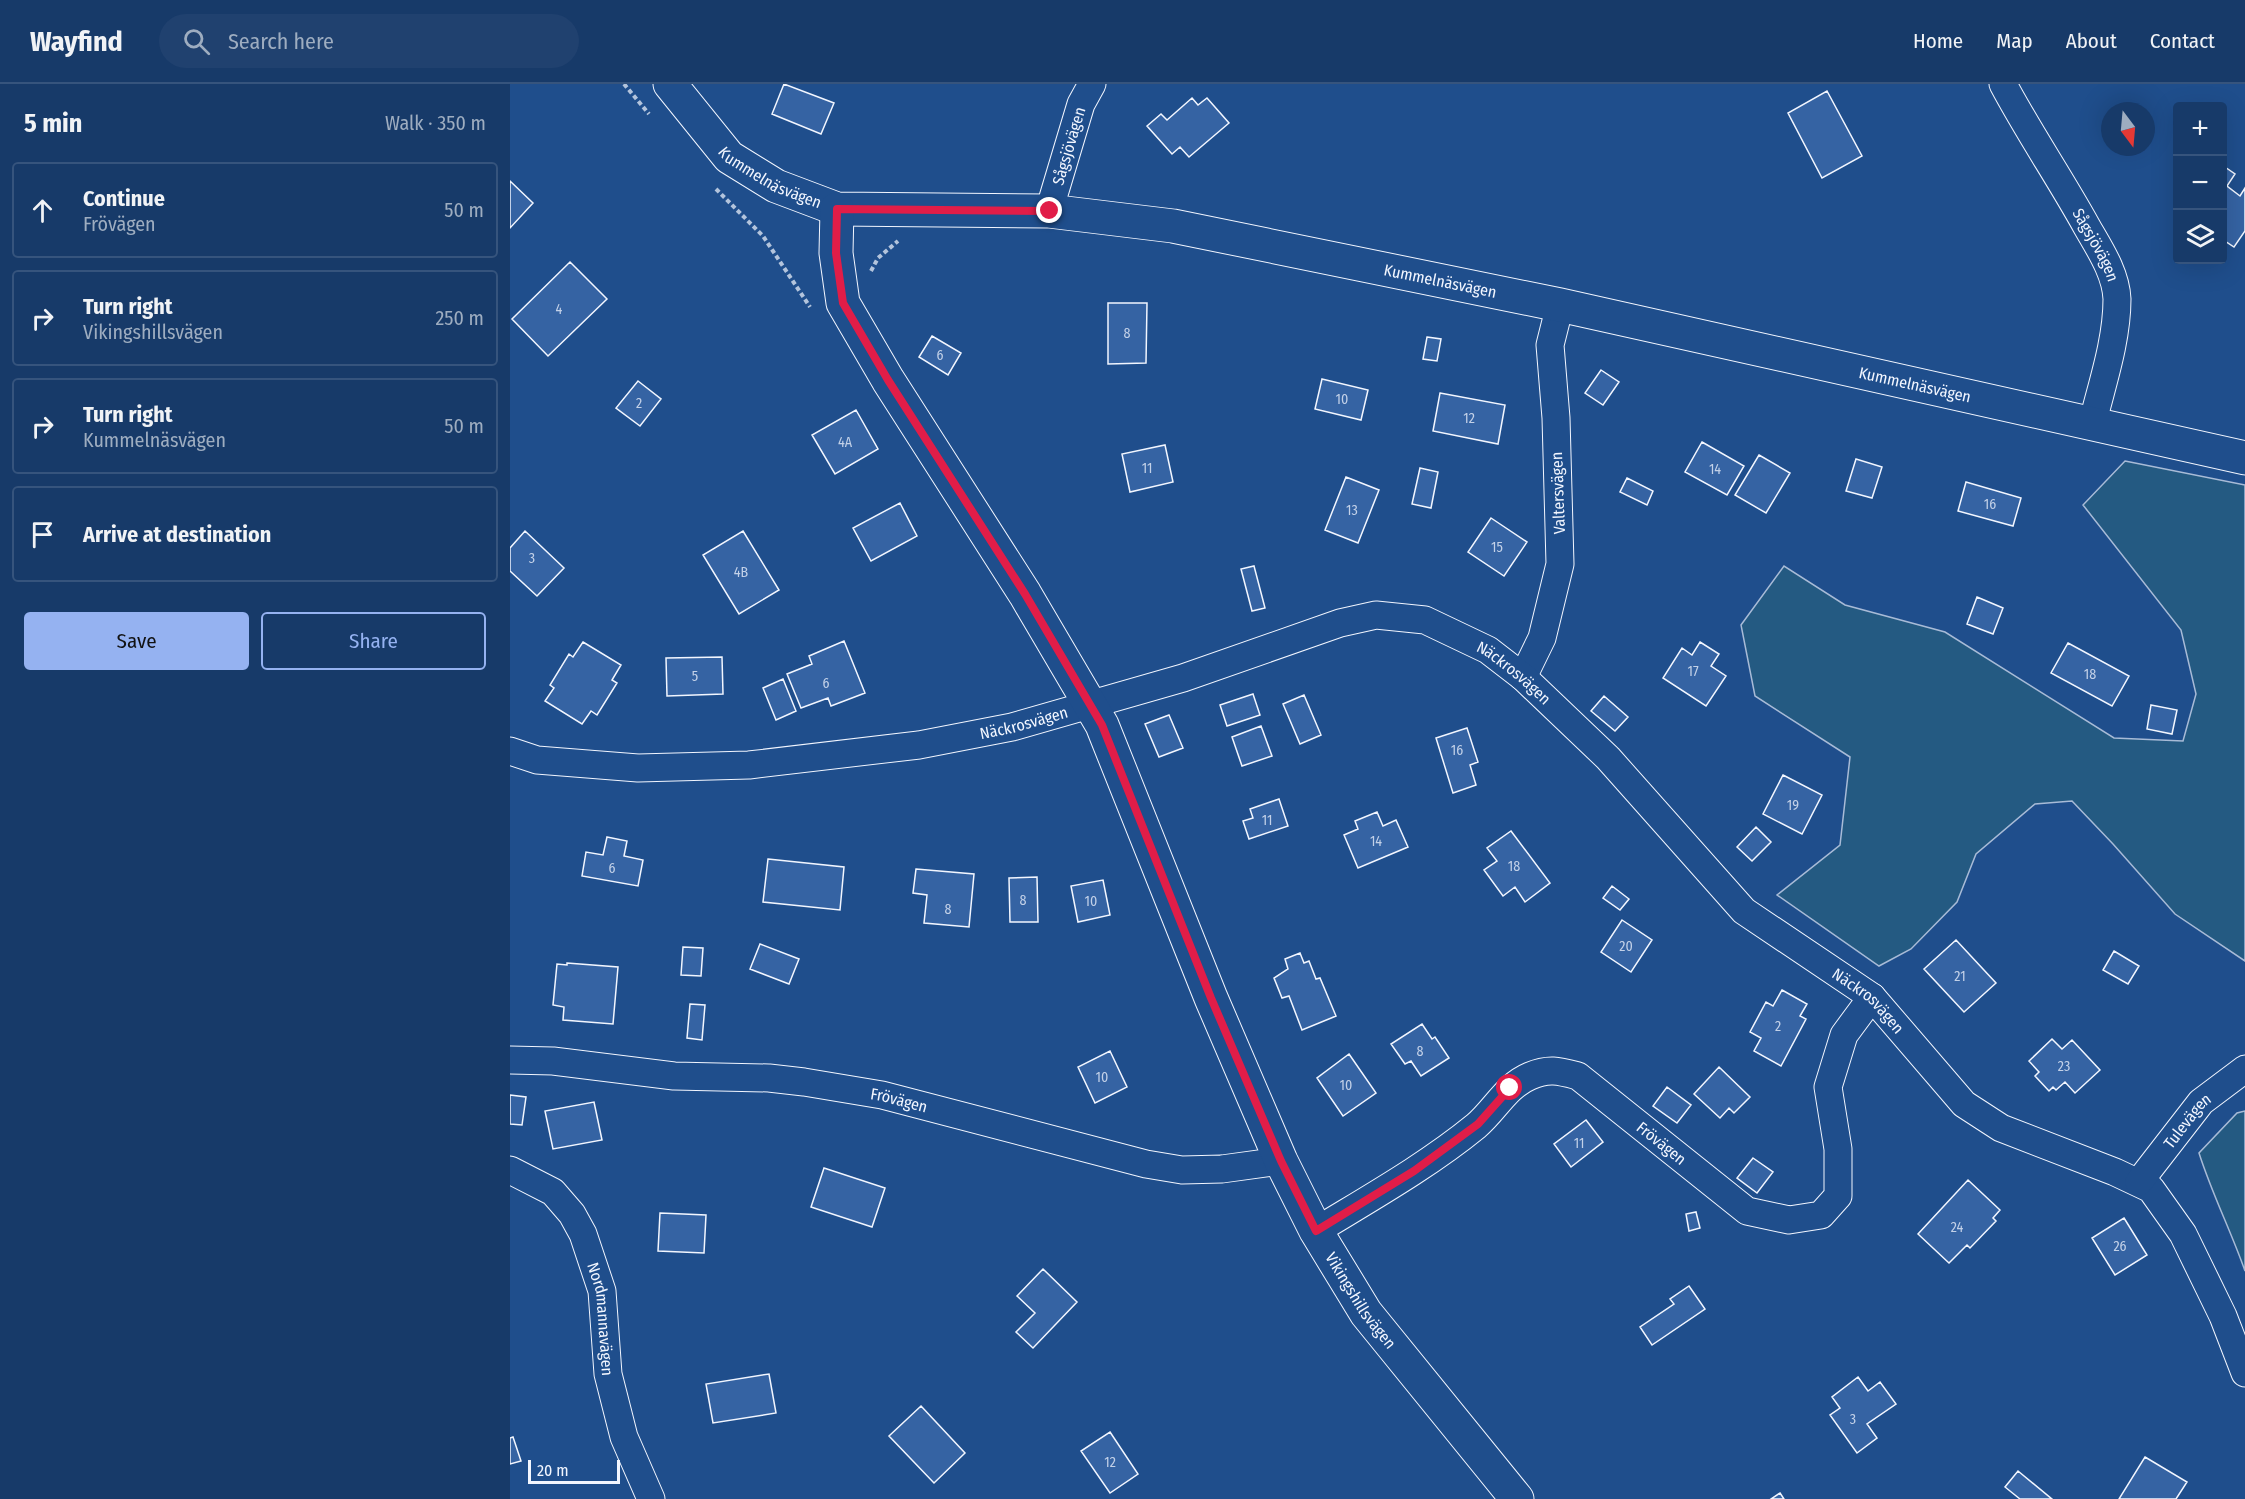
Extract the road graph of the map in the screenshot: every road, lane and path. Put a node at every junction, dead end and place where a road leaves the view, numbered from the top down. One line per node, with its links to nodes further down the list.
1 (624, 84): 5 (path)
2 (670, 84): 7 (street, Kummelnäsvägen)
3 (1092, 84): 8 (street, Sågsjövägen)
4 (2003, 84): 11 (street, Sågsjövägen)
5 (654, 119)
6 (714, 188): 10 (path)
7 (837, 209): 8 (street, Kummelnäsvägen); 14 (street, Vikingshillsvägen)
8 (1050, 211): 9 (street, Kummelnäsvägen)
9 (1560, 305): 11 (street, Kummelnäsvägen); 13 (street, Valtersvägen)
10 (811, 307)
11 (2092, 425): 12 (street, Kummelnäsvägen)
12 (2245, 458)
13 (1523, 677): 14 (street, Näckrosvägen); 16 (street, Näckrosvägen)
14 (1090, 704): 15 (street, Näckrosvägen); 19 (street, Vikingshillsvägen)
15 (510, 751)
16 (1872, 997): 21 (street, Näckrosvägen); 22 (street, Frövägen)
17 (510, 1060): 19 (street, Frövägen)
18 (2245, 1069): 21 (street, Tulevägen)
19 (1281, 1161): 22 (street, Vikingshillsvägen)
20 (510, 1170): 24 (street, Nordmannavägen)
21 (2139, 1182): 23 (street, Näckrosvägen)
22 (1316, 1231): 25 (street, Vikingshillsvägen)
23 (2245, 1373)
24 (651, 1499)
25 (1517, 1499)

